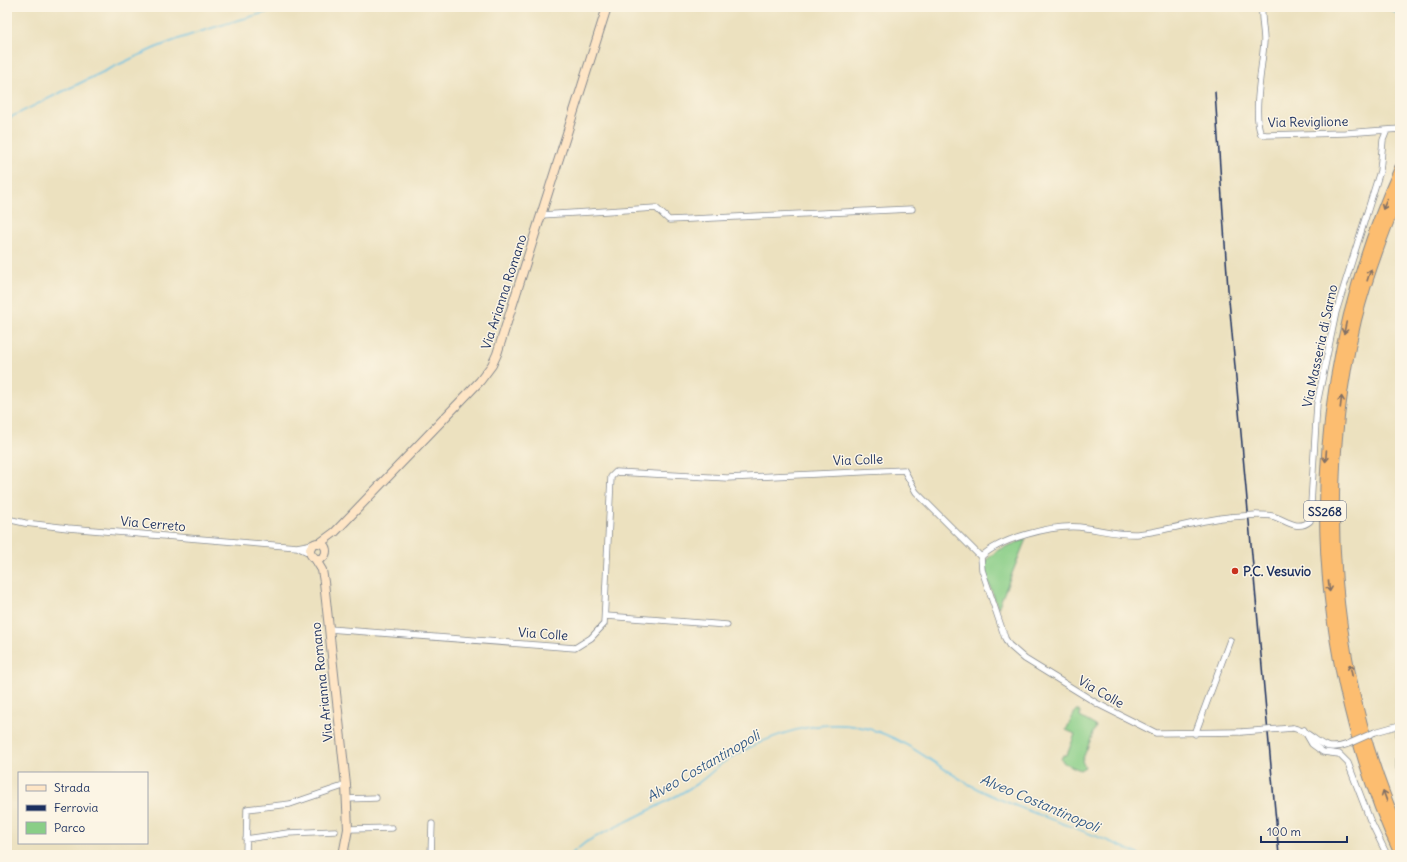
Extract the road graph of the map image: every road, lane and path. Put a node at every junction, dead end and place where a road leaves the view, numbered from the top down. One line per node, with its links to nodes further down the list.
1 (607, 7): 8 (street, Via Arianna Romano)
2 (1262, 7): 4 (street, Via Reviglione)
3 (1400, 129): 4 (street)
4 (1387, 130): 15 (street, Via Masseria di Sarno, bridge)
5 (1400, 168): 35 (highway, SS268, one-way to 35)
6 (1400, 192): 32 (highway, SS268, one-way to 6)
7 (912, 209): 8 (street)
8 (541, 215): 10 (street, Via Arianna Romano)
9 (7, 519): 12 (street, Via Cerreto)
10 (335, 532): 11 (street, Via Arianna Romano); 13 (street, Via Arianna Romano)
11 (316, 544): 12 (street, Via Cerreto); 13 (street); 14 (street)
12 (297, 547): 14 (street, Via Cerreto)
13 (325, 554): 14 (street); 16 (street, Via Arianna Romano)
14 (312, 555): 16 (street, Via Arianna Romano)
15 (981, 557): 17 (street, Via Colle); 23 (street, Via Colle)
16 (323, 576): 19 (street, Via Arianna Romano)
17 (606, 616): 18 (street); 19 (street, Via Colle)
18 (727, 625)
19 (329, 629): 25 (street, Via Arianna Romano)
20 (1230, 640): 23 (street)
21 (1400, 725): 22 (street, Via Colle, bridge); 24 (street)
22 (1304, 730): 23 (street, Via Colle, bridge); 38 (street)
23 (1195, 734)
24 (1399, 768)
25 (346, 785): 27 (street, Via Arianna Romano); 33 (street)
26 (376, 798): 27 (street)
27 (346, 799): 30 (street, Via Arianna Romano)
28 (432, 824): 37 (street)
29 (392, 828): 30 (street)
30 (348, 829): 34 (street, Via Arianna Romano)
31 (335, 831): 33 (street)
32 (1400, 832)
33 (246, 839): 36 (street)
34 (344, 854)
35 (1400, 854)
36 (246, 855)
37 (431, 855)
38 (1387, 855)

